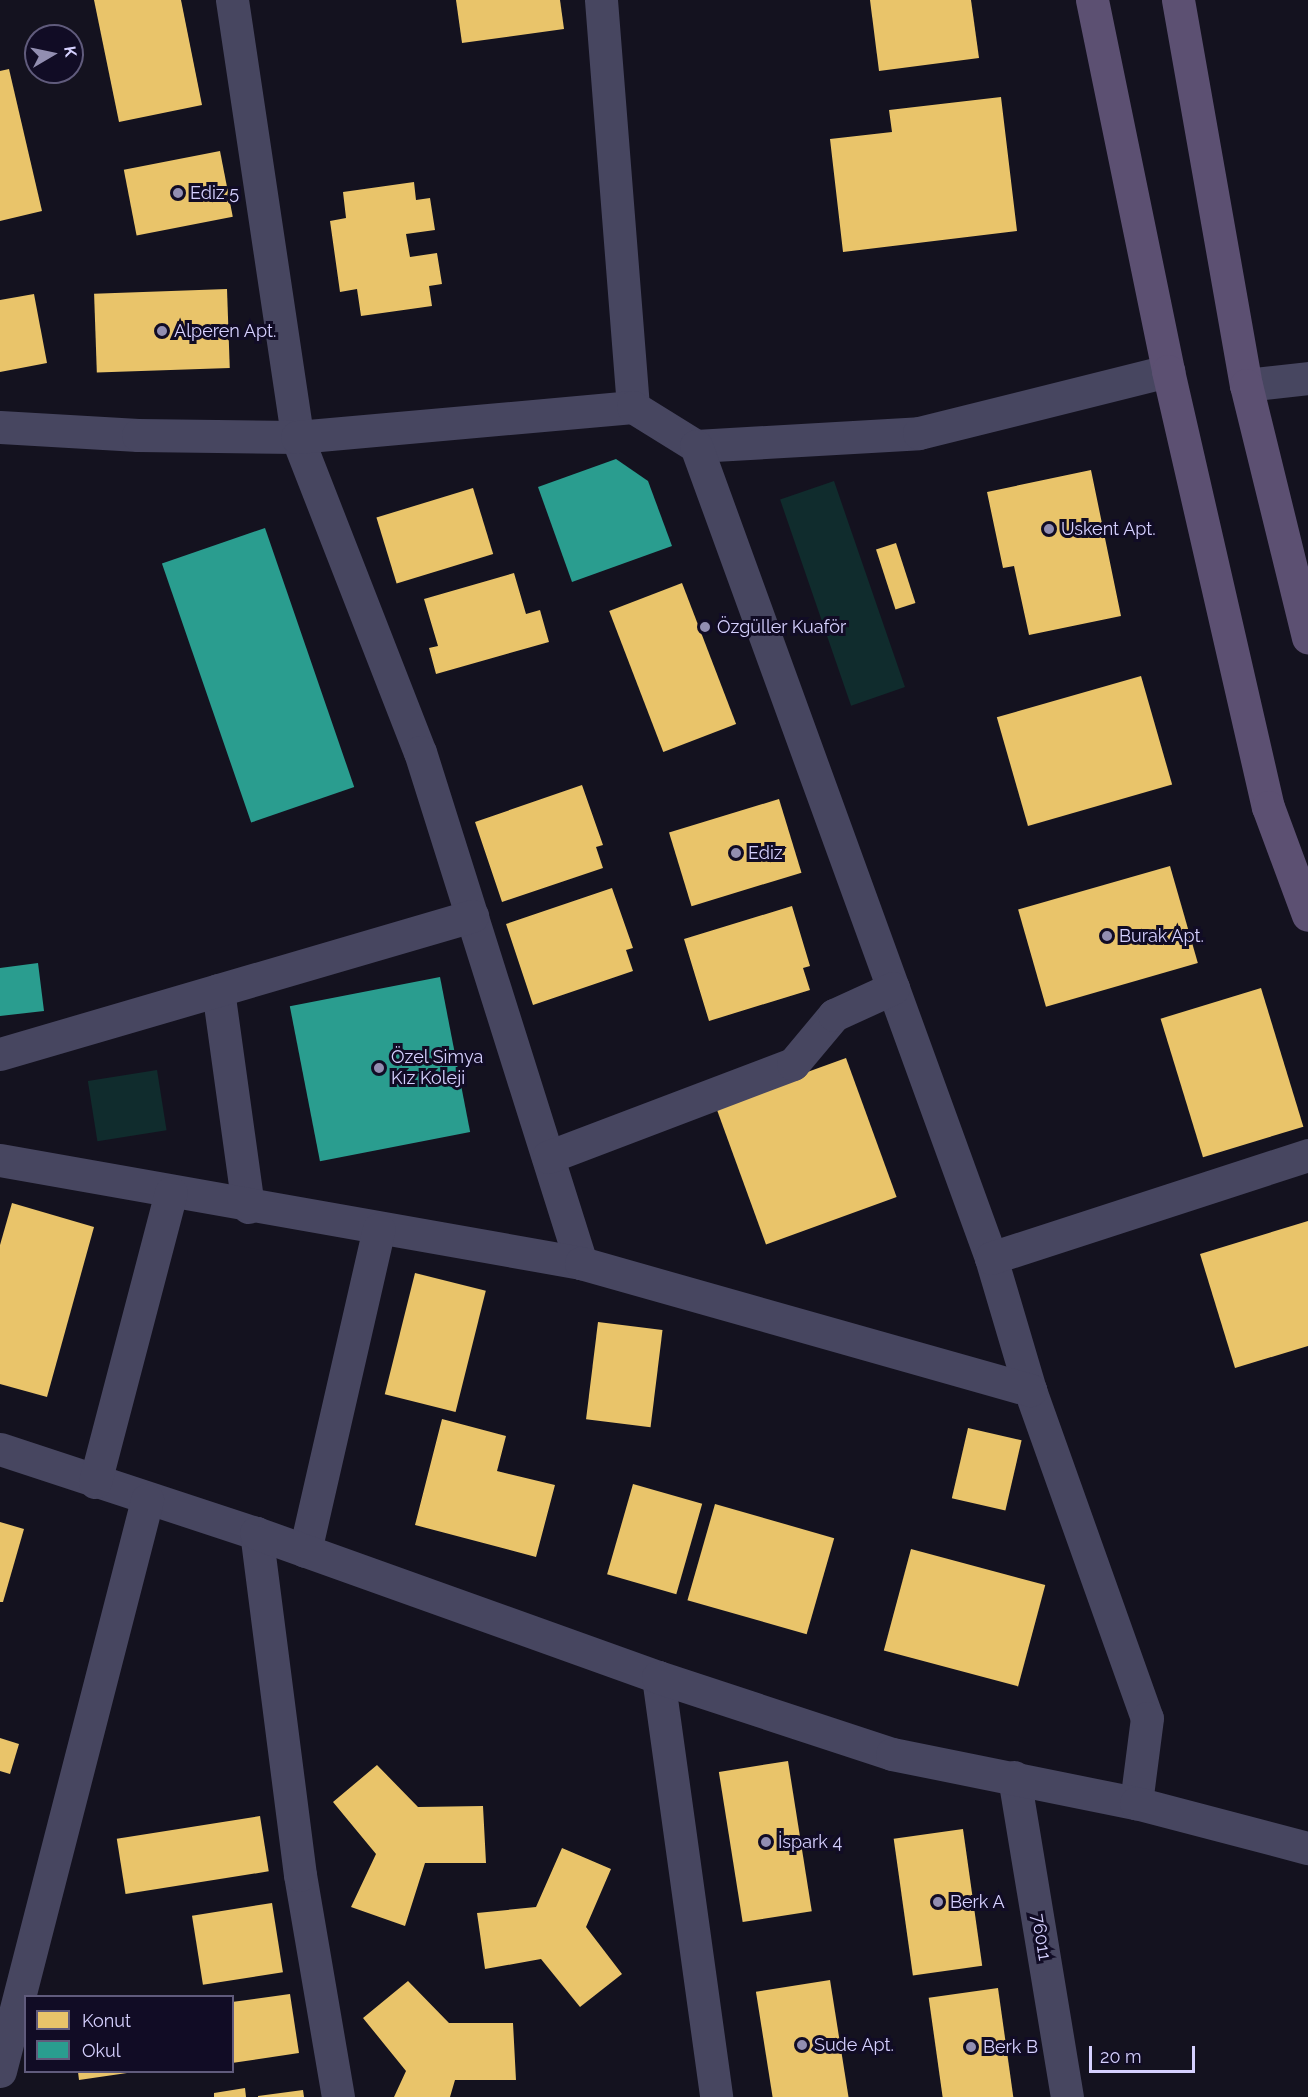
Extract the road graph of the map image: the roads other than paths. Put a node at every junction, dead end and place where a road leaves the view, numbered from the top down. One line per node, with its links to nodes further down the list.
1 (232, 0): 10 (street)
2 (601, 0): 8 (street)
3 (1092, 0): 5 (main road)
4 (1178, 0): 7 (main road)
5 (1168, 371): 11 (street); 13 (main road)
6 (1308, 378): 7 (street)
7 (1246, 385): 12 (main road)
8 (633, 407): 10 (street); 11 (street)
9 (0, 427): 10 (street)
10 (297, 437): 14 (street)
11 (696, 446): 15 (street)
12 (1308, 638)
13 (1308, 915)
14 (472, 916): 16 (street); 19 (street)
15 (893, 988): 19 (street); 24 (street)
16 (218, 990): 17 (street); 22 (street)
17 (0, 1054)
18 (1308, 1155): 24 (street)
19 (548, 1157): 25 (street)
20 (0, 1160): 21 (street)
21 (171, 1193): 22 (street); 28 (street)
22 (248, 1207): 23 (street)
23 (379, 1229): 25 (street); 31 (street)
24 (991, 1257): 26 (street)
25 (581, 1263): 26 (street)
26 (1030, 1390): 34 (street)
27 (0, 1449): 28 (street)
28 (95, 1482): 29 (street)
29 (147, 1500): 30 (street); 36 (street)
30 (256, 1533): 31 (street); 37 (street)
31 (305, 1551): 32 (street)
32 (658, 1677): 33 (street); 38 (street)
33 (1014, 1777): 34 (street); 39 (street, 76011)
34 (1136, 1803): 35 (street)
35 (1308, 1848)
36 (0, 2071)
37 (338, 2097)
38 (716, 2097)
39 (1067, 2097)

